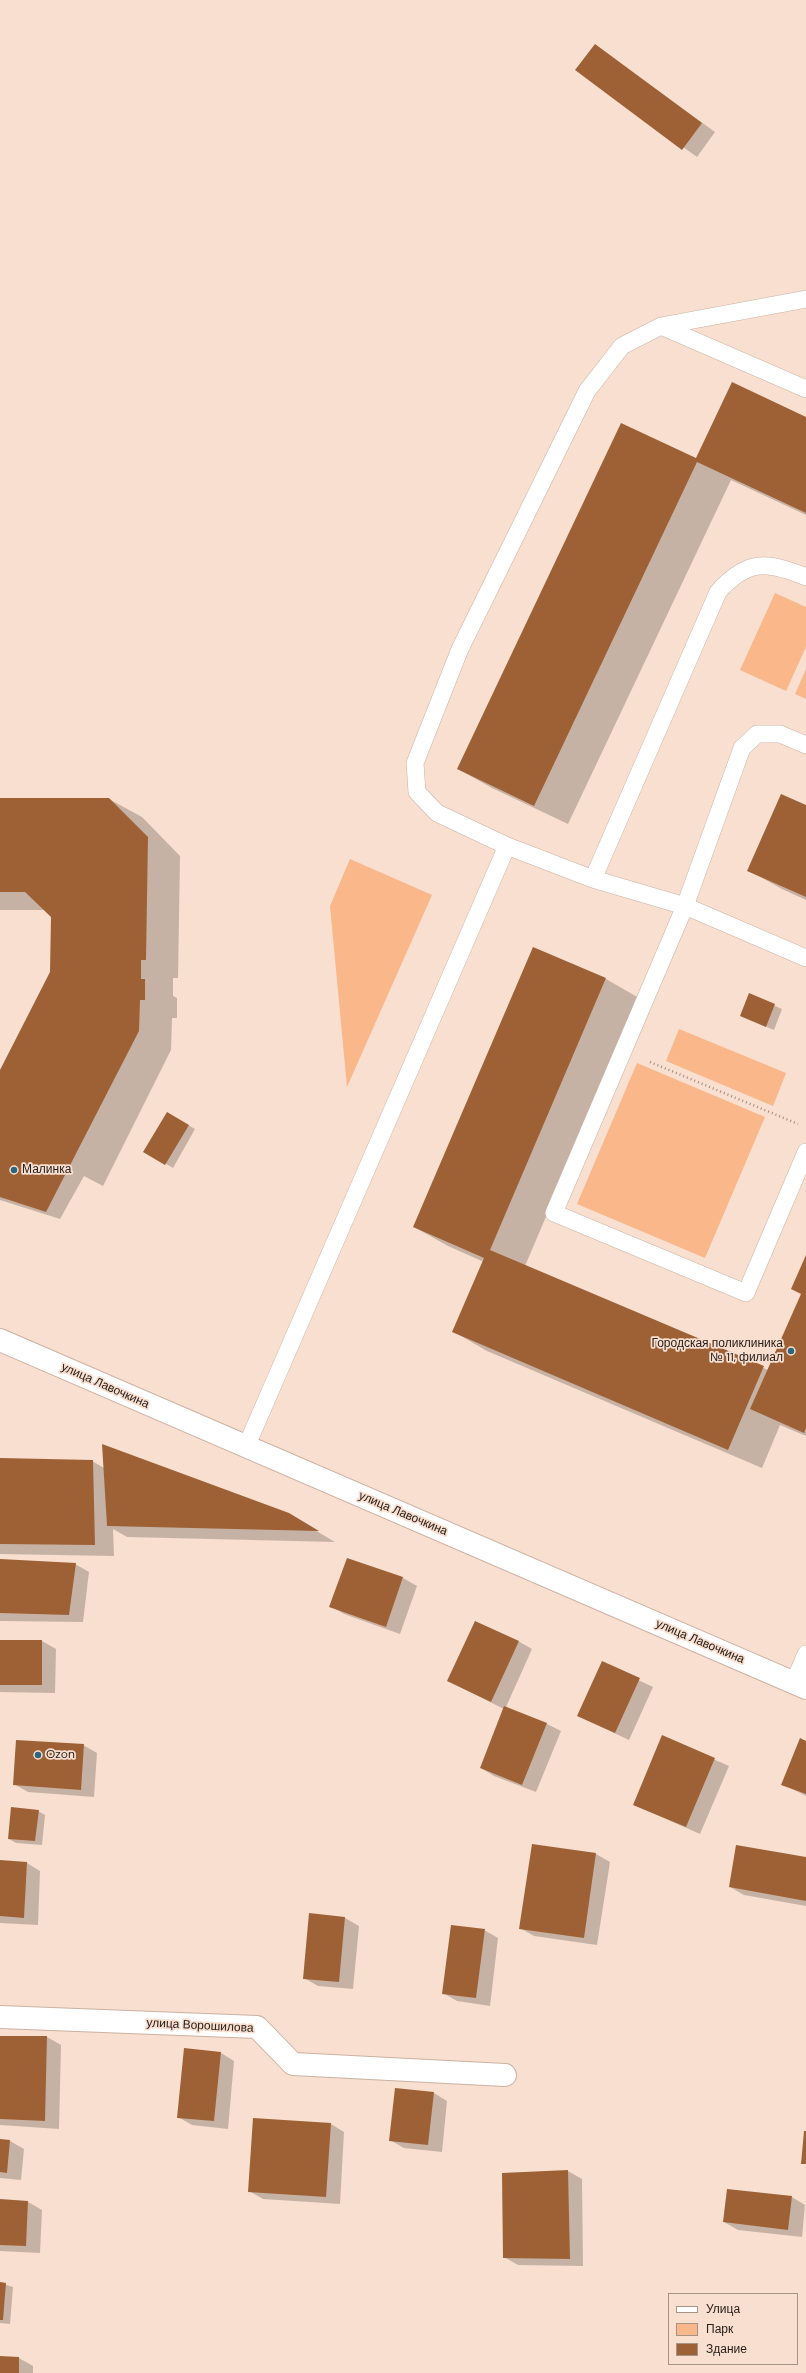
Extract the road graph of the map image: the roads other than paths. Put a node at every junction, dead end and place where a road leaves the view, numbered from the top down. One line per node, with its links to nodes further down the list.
1 (806, 299): 2 (lane)
2 (661, 326): 3 (lane); 6 (lane)
3 (806, 389)
4 (806, 577): 7 (lane)
5 (806, 745): 8 (lane)
6 (507, 846): 7 (lane); 12 (lane)
7 (593, 879): 8 (lane)
8 (685, 906): 9 (lane); 10 (lane)
9 (806, 958)
10 (806, 1152)
11 (0, 1340): 12 (street, улица Лавочкина)
12 (246, 1448): 14 (street, улица Лавочкина)
13 (806, 1654): 14 (lane)
14 (800, 1685)
15 (0, 2017): 16 (street, улица Ворошилова)
16 (505, 2075)

